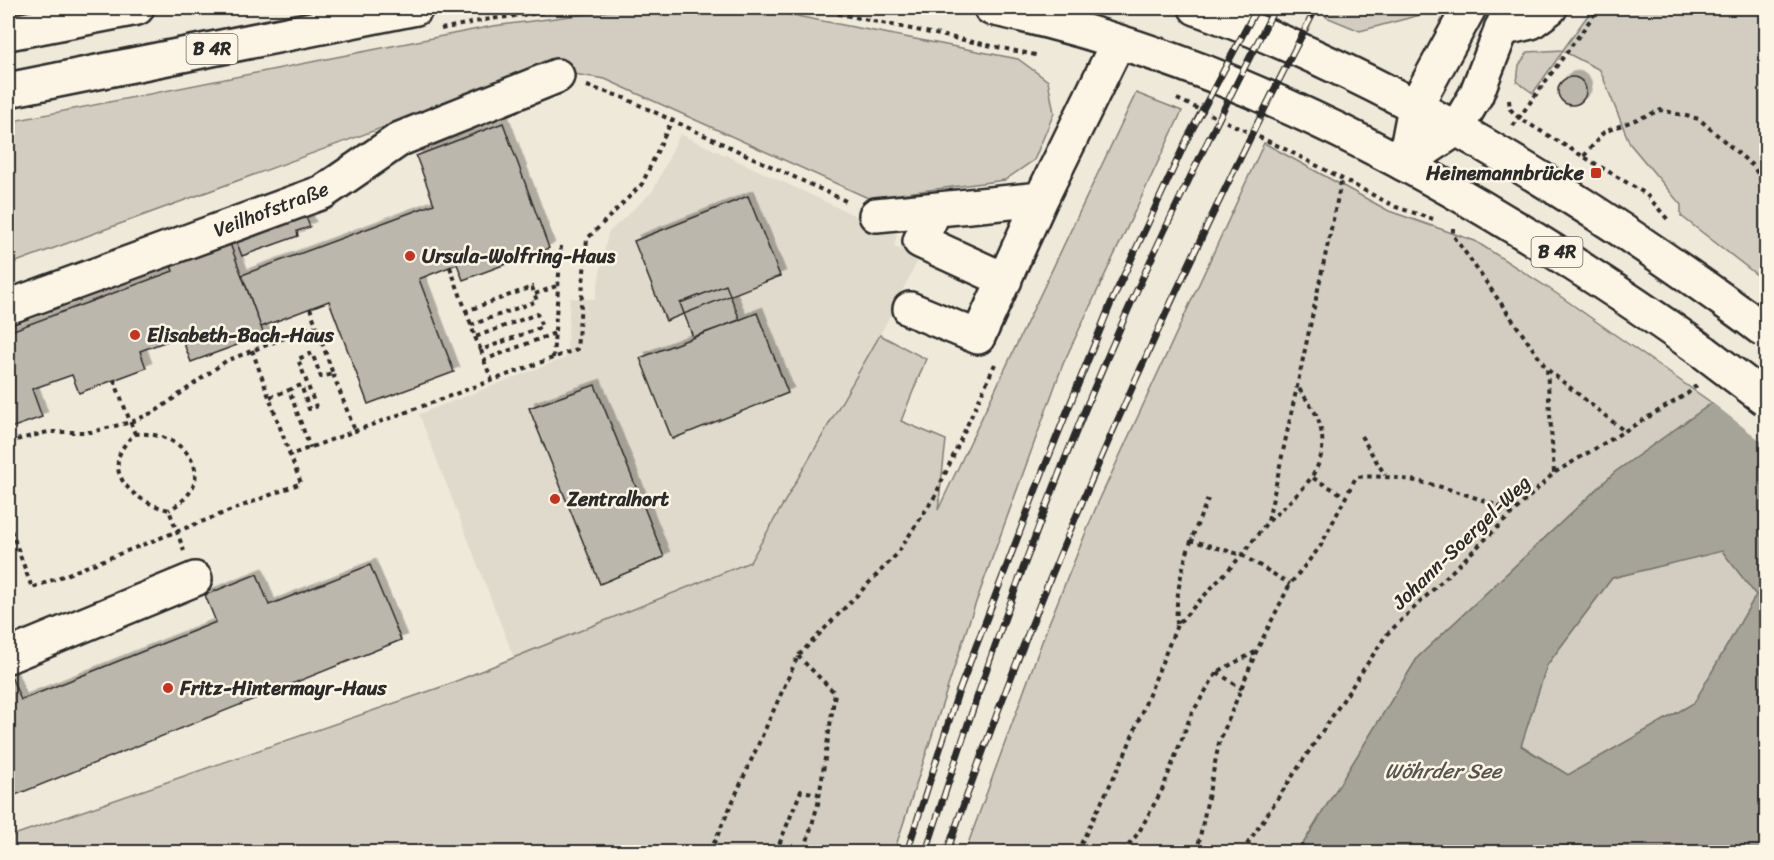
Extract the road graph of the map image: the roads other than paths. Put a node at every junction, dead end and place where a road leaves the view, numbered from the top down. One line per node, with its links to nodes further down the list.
1 (137, 8): 8 (main road)
2 (416, 8): 13 (main road, B 4R)
3 (991, 8): 11 (main road, B 4R)
4 (1196, 8): 14 (main road, B 4R)
5 (1469, 8): 14 (main road)
6 (1476, 8): 9 (main road)
7 (1550, 8): 9 (main road)
8 (45, 17): 10 (main road)
9 (1505, 18): 15 (main road)
10 (8, 33)
11 (1118, 42): 16 (main road, B 4R); 17 (main road)
12 (557, 76): 21 (main road, Veilhofstraße)
13 (8, 90)
14 (1415, 107): 15 (main road, B 4R); 16 (main road)
15 (1456, 129): 16 (main road); 23 (main road, B 4R)
16 (1404, 164): 24 (main road, B 4R, bridge)
17 (1041, 199): 18 (main road); 20 (main road)
18 (935, 210): 19 (main road); 20 (main road)
19 (876, 215)
20 (1005, 280): 22 (main road)
21 (8, 307)
22 (910, 309)
23 (1756, 324)
24 (1767, 399)
25 (195, 579): 26 (main road)
26 (8, 656)

